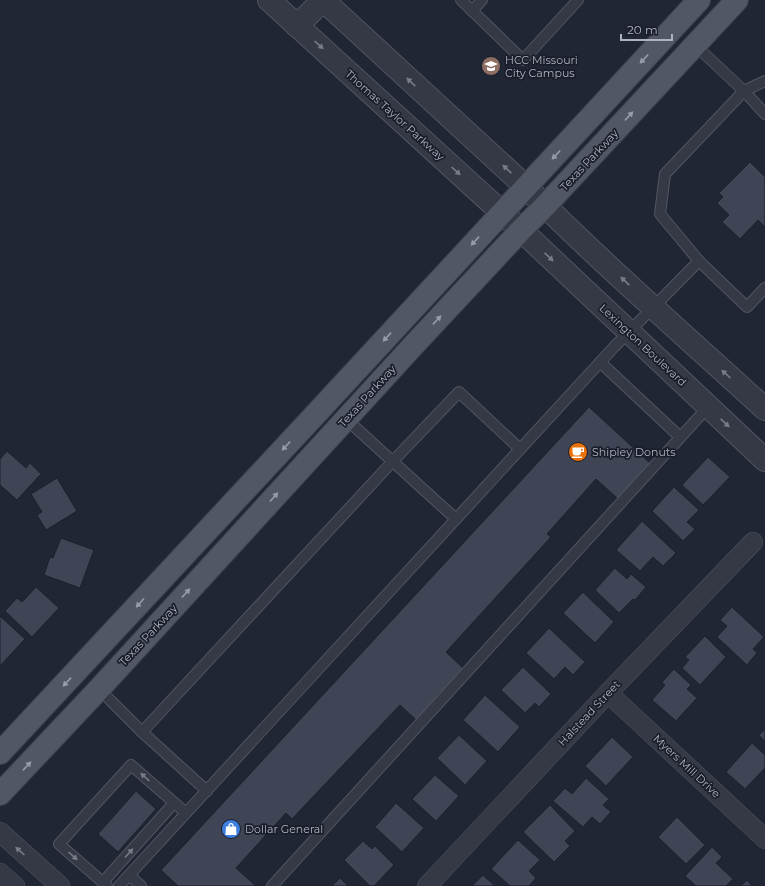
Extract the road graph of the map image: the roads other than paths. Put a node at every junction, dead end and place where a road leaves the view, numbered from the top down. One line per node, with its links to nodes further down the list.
1 (270, 0): 9 (street, Thomas Taylor Parkway)
2 (323, 0): 9 (street); 14 (street, one-way to 2)
3 (461, 0): 8 (lane)
4 (482, 0): 8 (lane)
5 (578, 0): 8 (lane)
6 (699, 0): 14 (main road, one-way to 14)
7 (737, 0): 10 (main road, Texas Parkway)
8 (472, 11)
9 (298, 26): 16 (street, Thomas Taylor Parkway, one-way to 16)
10 (695, 45): 12 (lane); 15 (main road, Texas Parkway, one-way to 10)
11 (765, 81): 12 (lane)
12 (744, 91): 13 (lane); 18 (lane)
13 (765, 114)
14 (526, 187): 15 (street); 16 (main road)
15 (545, 206): 17 (main road, Texas Parkway); 20 (street, one-way to 15)
16 (502, 213): 17 (street, Thomas Taylor Parkway); 32 (main road, one-way to 32)
17 (521, 230): 21 (street, Lexington Boulevard, one-way to 21); 25 (main road, Texas Parkway, one-way to 17)
18 (699, 261): 19 (lane); 20 (lane)
19 (765, 288)
20 (653, 307): 21 (lane); 24 (street, one-way to 20)
21 (629, 332): 22 (lane); 23 (street, Lexington Boulevard)
22 (600, 362): 26 (lane); 27 (lane)
23 (708, 407): 26 (lane); 28 (street, Lexington Boulevard, one-way to 28)
24 (765, 409)
25 (346, 419): 29 (lane); 33 (main road, Texas Parkway, one-way to 25)
26 (680, 437): 51 (lane)
27 (520, 449): 29 (lane); 30 (lane)
28 (765, 460)
29 (392, 461): 30 (lane); 36 (lane)
30 (456, 519): 38 (lane)
31 (753, 542): 35 (street, Halstead Street)
32 (195, 543): 33 (main road); 37 (main road, one-way to 37)
33 (215, 562): 34 (main road, Texas Parkway, one-way to 33)
34 (99, 689): 36 (lane); 39 (main road, Texas Parkway, one-way to 34)
35 (608, 693): 43 (street, Myers Mill Drive); 52 (street, Halstead Street)
36 (142, 732): 38 (lane)
37 (0, 753)
38 (207, 791): 41 (lane)
39 (0, 794)
40 (174, 803): 41 (lane); 46 (lane, one-way to 40); 46 (lane, one-way to 46)
41 (186, 814): 45 (lane)
42 (0, 832): 48 (street, one-way to 42)
43 (764, 836)
44 (0, 873): 47 (street)
45 (129, 875): 49 (lane); 50 (lane)
46 (105, 884)
47 (15, 886)
48 (60, 886)
49 (119, 886)
50 (141, 886)
51 (272, 886)
52 (426, 886)

